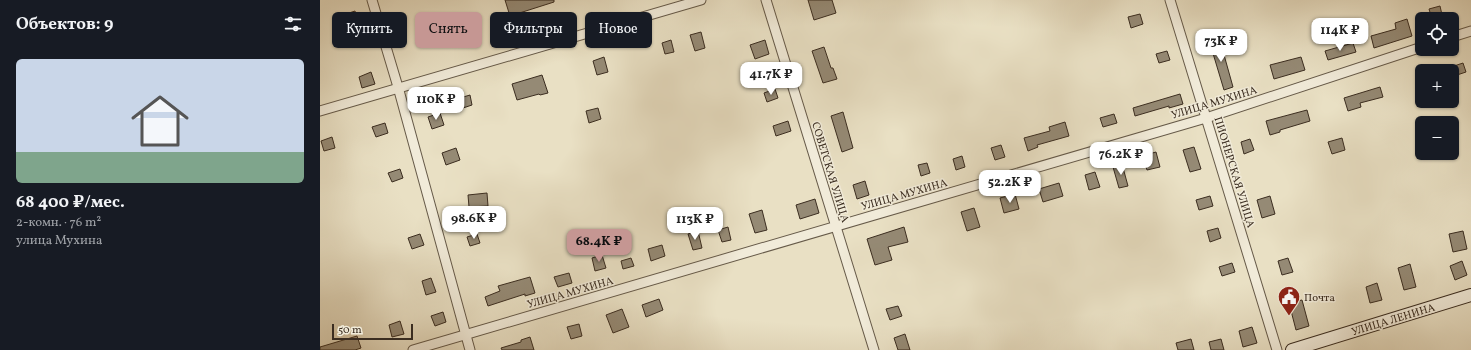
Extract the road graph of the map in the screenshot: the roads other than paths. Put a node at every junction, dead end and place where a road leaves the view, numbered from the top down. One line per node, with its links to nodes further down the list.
1 (372, 0): 8 (street)
2 (701, 0): 8 (street)
3 (766, 0): 11 (street, СОВЕТСКАЯ УЛИЦА)
4 (1170, 0): 10 (street, ПИОНЕРСКАЯ УЛИЦА)
5 (1471, 31): 6 (street)
6 (1459, 35)
7 (1415, 49): 10 (street, УЛИЦА МУХИНА)
8 (398, 87): 9 (street); 13 (street)
9 (320, 111)
10 (1206, 118): 11 (street, УЛИЦА МУХИНА); 17 (street, ПИОНЕРСКАЯ УЛИЦА)
11 (835, 226): 13 (street, УЛИЦА МУХИНА); 16 (street, СОВЕТСКАЯ УЛИЦА)
12 (1471, 295): 18 (main road, УЛИЦА ЛЕНИНА)
13 (466, 335): 14 (street, УЛИЦА МУХИНА); 15 (street)
14 (413, 350)
15 (470, 350)
16 (874, 350)
17 (1277, 350)
18 (1292, 350)

